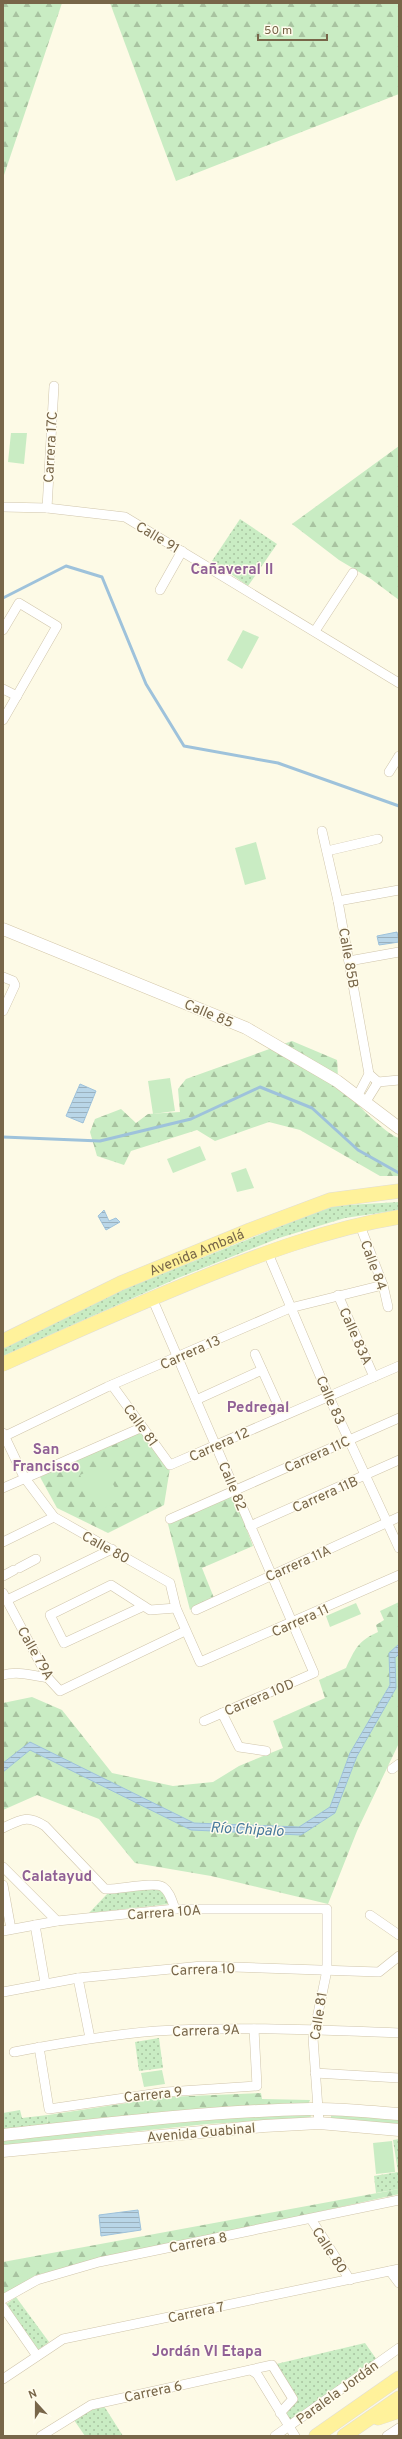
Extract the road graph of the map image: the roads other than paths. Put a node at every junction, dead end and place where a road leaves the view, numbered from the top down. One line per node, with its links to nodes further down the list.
1 (54, 386): 3 (street, Carrera 17C)
2 (3, 507): 3 (street, Calle 91)
3 (47, 508): 4 (street, Calle 91)
4 (182, 551): 6 (street); 8 (street, Calle 91)
5 (353, 573): 8 (street)
6 (160, 590)
7 (3, 630): 11 (street)
8 (315, 631): 9 (street, Calle 91)
9 (399, 683)
10 (3, 688): 11 (street)
11 (17, 696): 12 (street)
12 (3, 720)
13 (399, 756): 14 (street)
14 (389, 772)
15 (322, 831): 17 (street, Calle 85B)
16 (378, 839): 17 (street)
17 (328, 851): 19 (street, Calle 85B)
18 (399, 890): 19 (street)
19 (338, 901): 22 (street, Calle 85B)
20 (3, 929): 28 (main road, Calle 85)
21 (399, 952): 22 (street)
22 (349, 961): 25 (street, Calle 85B)
23 (3, 977): 24 (street)
24 (3, 1011)
25 (369, 1074): 27 (street); 28 (street)
26 (399, 1080): 27 (street)
27 (378, 1082): 28 (street)
28 (361, 1100): 29 (main road, Calle 85)
29 (399, 1128)
30 (399, 1191): 39 (main road, Avenida Ambalá)
31 (399, 1216): 32 (main road, Avenida Ambalá)
32 (359, 1223): 33 (main road, Avenida Ambalá); 34 (street, Calle 84)
33 (266, 1252): 36 (main road, Avenida Ambalá); 38 (street, Calle 83)
34 (383, 1285): 35 (street, Carrera 13); 37 (street, Calle 84)
35 (338, 1295): 38 (street, Carrera 13); 45 (street, Calle 83A)
36 (152, 1298): 41 (street, Calle 82); 42 (main road, Avenida Ambalá)
37 (388, 1307)
38 (290, 1308): 41 (street, Carrera 13); 47 (street, Calle 83)
39 (3, 1342)
40 (255, 1354): 44 (street)
41 (177, 1357): 46 (street, Carrera 13); 48 (street, Calle 82)
42 (3, 1364)
43 (399, 1366): 45 (street, Carrera 12)
44 (262, 1370): 48 (street); 49 (street)
45 (374, 1377): 47 (street, Carrera 12)
46 (112, 1385): 52 (street, Carrera 13); 56 (street, Calle 81)
47 (329, 1397): 49 (street, Carrera 12); 53 (street, Calle 83)
48 (196, 1400): 54 (street, Calle 82)
49 (282, 1416): 54 (street, Carrera 12)
50 (399, 1418): 53 (street, Carrera 11C)
51 (138, 1429): 58 (street)
52 (4, 1436): 58 (street, Calle 80)
53 (348, 1440): 57 (street, Calle 83); 60 (street, Carrera 11C)
54 (215, 1446): 56 (street, Carrera 12); 60 (street, Calle 82)
55 (399, 1460): 57 (street, Carrera 11B)
56 (170, 1465)
57 (366, 1476): 64 (street, Calle 83); 65 (street, Carrera 11B)
58 (24, 1477): 59 (street); 61 (street, Calle 80)
59 (3, 1488)
60 (235, 1490): 63 (street, Carrera 11C); 65 (street, Calle 82)
61 (54, 1517): 66 (street); 68 (street, Calle 80)
62 (399, 1517): 64 (street, Carrera 11A)
63 (170, 1519)
64 (388, 1522): 67 (street, Calle 83); 70 (street, Carrera 11A)
65 (250, 1526): 70 (street, Calle 82)
66 (3, 1542)
67 (399, 1548)
68 (112, 1549): 73 (street); 75 (street, Calle 80)
69 (36, 1560): 72 (street)
70 (272, 1575): 76 (street, Carrera 11A); 77 (street, Calle 82)
71 (399, 1575): 77 (street, Carrera 11)
72 (3, 1576)
73 (5, 1597): 82 (street, Calle 79A)
74 (144, 1606): 74 (street); 75 (street)
75 (176, 1608): 78 (street, Calle 80)
76 (196, 1610)
77 (293, 1623): 79 (street, Carrera 11); 80 (street, Calle 82)
78 (185, 1631): 79 (street, Calle 80); 82 (street, Calle 79A)
79 (200, 1662)
80 (314, 1674): 83 (street, Carrera 10D)
81 (3, 1675): 82 (street)
82 (48, 1678)
83 (222, 1713): 84 (street, Carrera 10D); 85 (street)
84 (204, 1721)
85 (266, 1752)
86 (3, 1828): 89 (street)
87 (3, 1867): 91 (street)
88 (3, 1885): 95 (street)
89 (175, 1909): 90 (street, Carrera 10A); 93 (street, Carrera 10A)
90 (327, 1909): 98 (street, Calle 81)
91 (47, 1911): 93 (street); 94 (street)
92 (370, 1915): 96 (street)
93 (57, 1921): 94 (street, Carrera 10A)
94 (37, 1925): 95 (street, Carrera 10A); 100 (street)
95 (7, 1930)
96 (399, 1935)
97 (399, 1956): 98 (street, Carrera 10)
98 (327, 1970): 99 (street, Carrera 10); 103 (street, Calle 81)
99 (78, 1978): 100 (street, Carrera 10); 105 (street)
100 (45, 1983): 101 (street, Carrera 10)
101 (3, 1992)
102 (254, 2029): 103 (street, Carrera 9A); 105 (street, Carrera 9A); 106 (street, Carrera 9)
103 (313, 2030): 104 (street, Carrera 9A); 108 (street, Calle 81)
104 (399, 2034)
105 (90, 2038): 106 (street, Carrera 9A)
106 (39, 2047): 107 (street, Carrera 9A)
107 (14, 2052)
108 (315, 2073): 109 (street); 110 (street, Calle 81)
109 (399, 2078)
110 (318, 2109): 111 (main road, Avenida Guabinal); 112 (street, Calle 81); 114 (main road, Avenida Guabinal)
111 (399, 2114)
112 (320, 2123): 113 (main road, Avenida Guabinal); 115 (main road, Avenida Guabinal)
113 (399, 2130)
114 (3, 2135)
115 (3, 2151)
116 (399, 2200): 117 (street, Carrera 8)
117 (311, 2219): 119 (street, Calle 80); 121 (street, Carrera 8)
118 (395, 2270): 119 (street, Carrera 7); 120 (street)
119 (350, 2280): 124 (street, Carrera 7)
120 (399, 2283)
121 (3, 2299)
122 (3, 2307): 124 (street)
123 (399, 2348): 133 (street, Paralela Jordán)
124 (37, 2356): 128 (street, Carrera 7)
125 (251, 2370): 132 (street); 132 (street, Carrera 6); 136 (street, Carrera 6)
126 (399, 2374): 130 (main road)
127 (399, 2378): 130 (main road)
128 (3, 2379)
129 (399, 2398): 135 (main road)
130 (364, 2402): 139 (main road)
131 (399, 2411): 135 (main road)
132 (280, 2413): 133 (street)
133 (289, 2426): 137 (street, Paralela Jordán); 138 (street)
134 (399, 2428): 140 (street)
135 (347, 2434)
136 (41, 2436)
137 (275, 2436)
138 (295, 2436)
139 (316, 2436)
140 (387, 2436)

